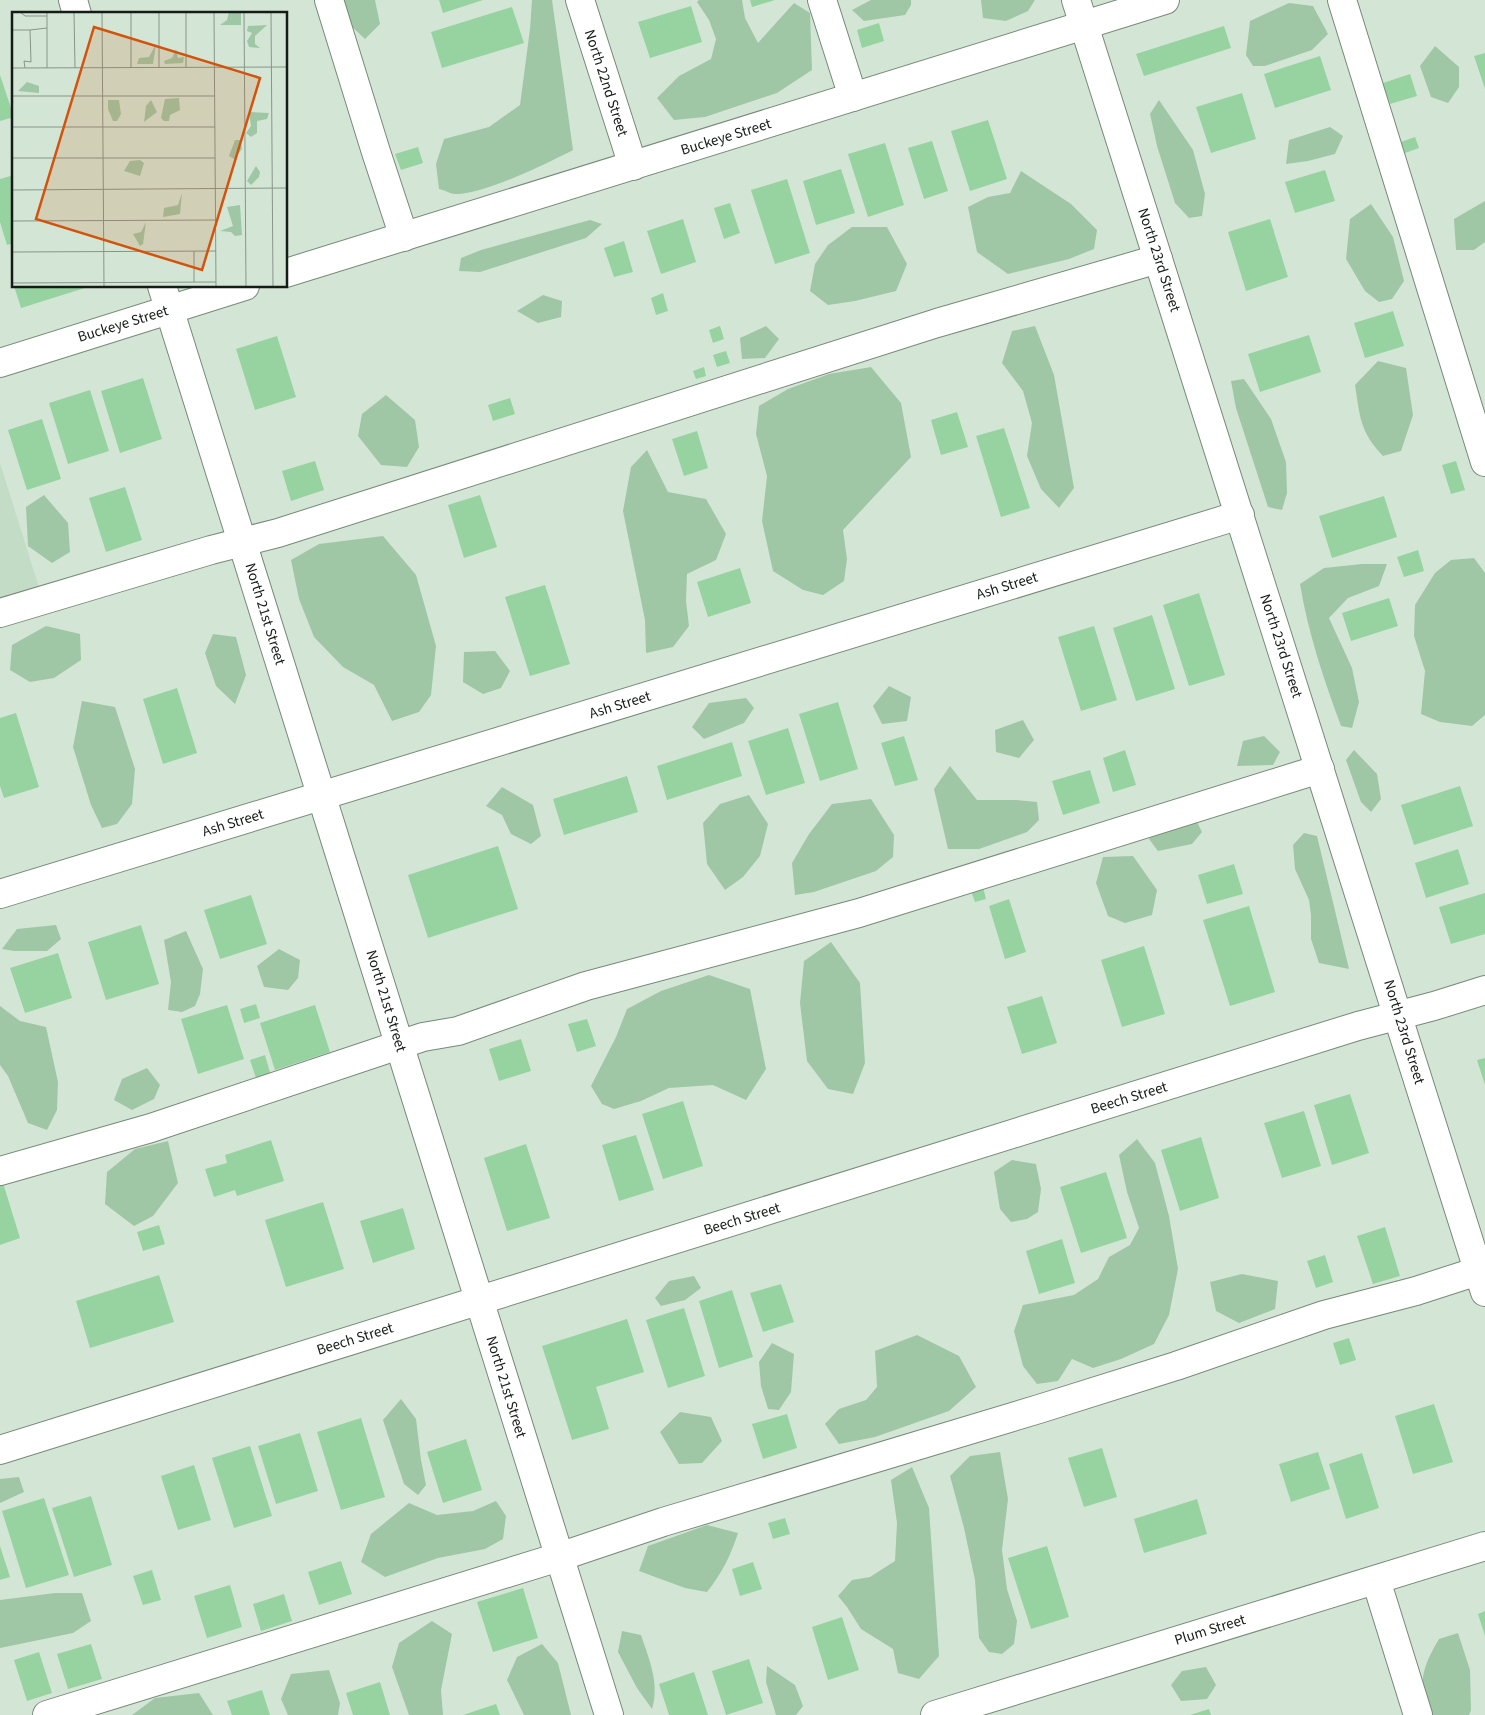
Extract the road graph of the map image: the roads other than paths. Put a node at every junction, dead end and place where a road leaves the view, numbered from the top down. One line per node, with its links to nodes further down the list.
1 (329, 0): 9 (street)
2 (580, 0): 8 (street, North 22nd Street)
3 (822, 0): 7 (street)
4 (1165, 0): 6 (street, Buckeye Street)
5 (1342, 0): 15 (street)
6 (1080, 13): 7 (street, Buckeye Street); 10 (street, North 23rd Street)
7 (853, 97): 8 (street, Buckeye Street)
8 (633, 166): 9 (street, Buckeye Street)
9 (404, 237): 11 (street, Buckeye Street)
10 (1158, 258): 16 (street, North 23rd Street); 17 (street)
11 (288, 273)
12 (232, 288): 13 (street, Buckeye Street)
13 (166, 298): 14 (street, Buckeye Street); 17 (street, North 21st Street)
14 (0, 363)
15 (1485, 462)
16 (1240, 515): 19 (street, North 23rd Street); 20 (street, Ash Street)
17 (242, 542): 18 (street); 20 (street, North 21st Street)
18 (0, 613)
19 (1320, 769): 23 (street, North 23rd Street); 24 (street)
20 (322, 796): 21 (street, Ash Street); 24 (street, North 21st Street)
21 (0, 894)
22 (1485, 990): 23 (street, Beech Street)
23 (1399, 1016): 26 (street, North 23rd Street); 27 (street, Beech Street)
24 (399, 1045): 25 (street); 27 (street, North 21st Street)
25 (0, 1171)
26 (1482, 1282): 30 (street)
27 (479, 1300): 28 (street, Beech Street); 30 (street, North 21st Street)
28 (0, 1450)
29 (1485, 1546): 31 (street, Plum Street)
30 (559, 1557): 32 (street); 33 (street, North 21st Street)
31 (1376, 1580): 34 (street, Plum Street); 35 (street)
32 (47, 1715)
33 (609, 1715)
34 (935, 1715)
35 (1418, 1715)

